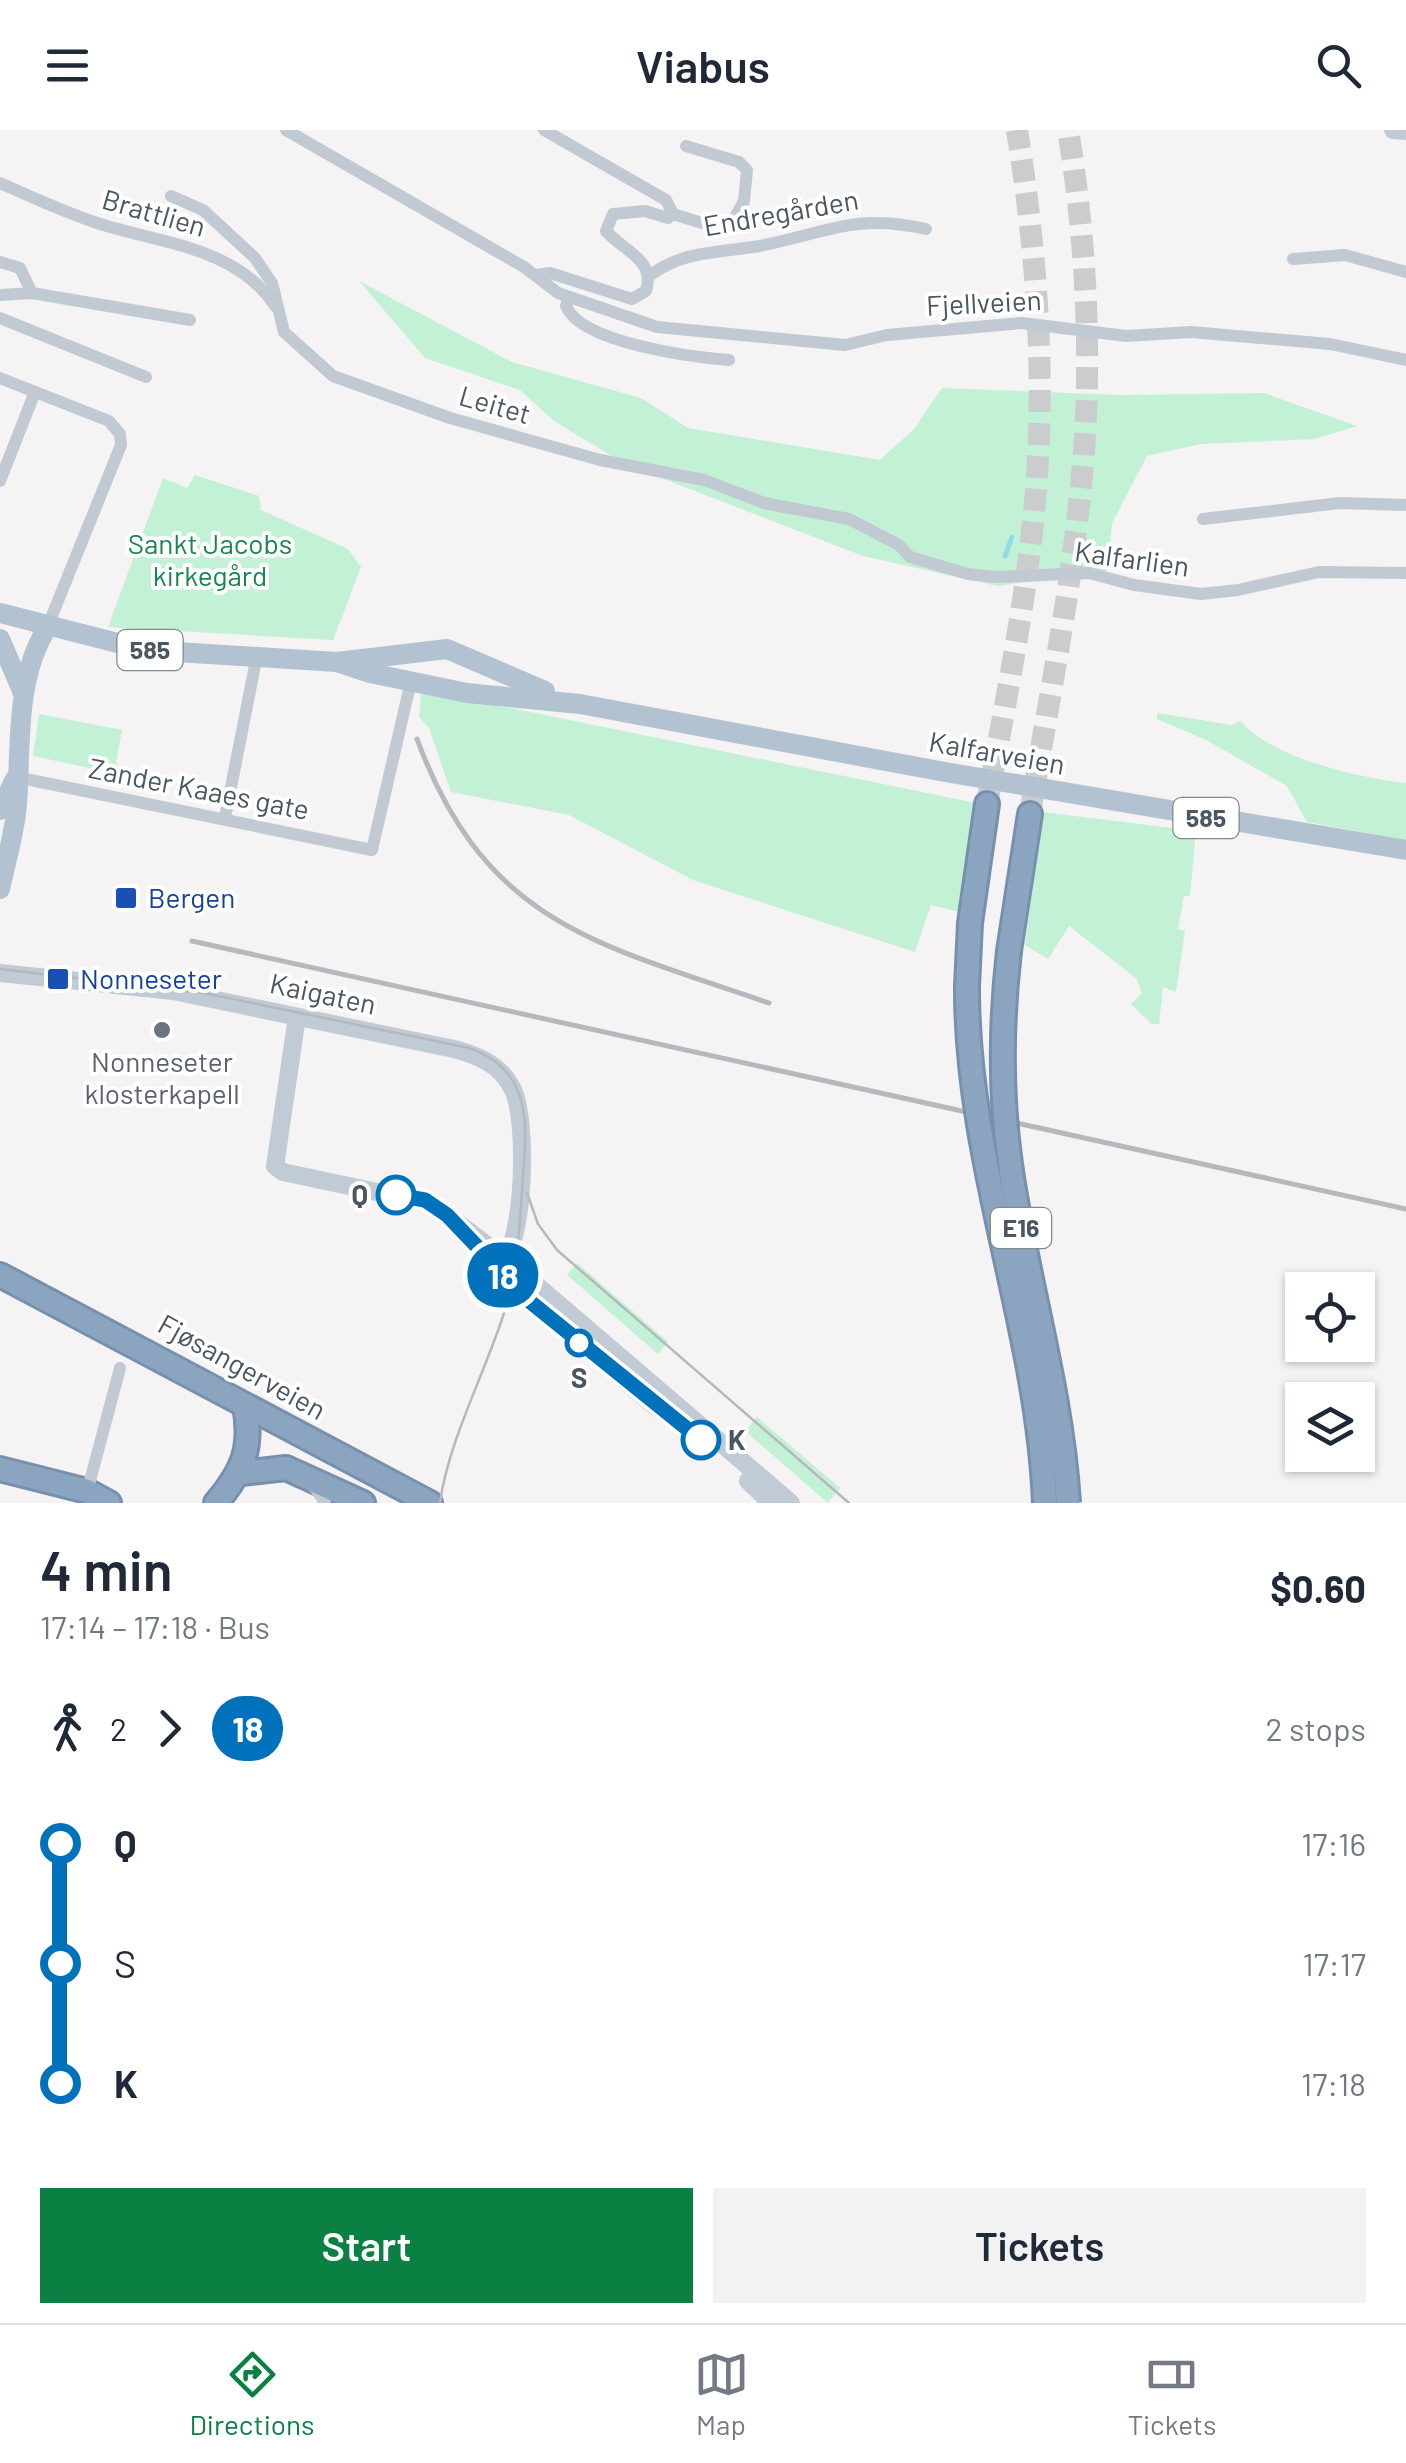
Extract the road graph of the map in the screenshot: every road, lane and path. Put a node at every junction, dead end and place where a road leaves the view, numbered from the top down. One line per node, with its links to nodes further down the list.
1 (286, 130): 13 (street, Fjellveien)
2 (544, 130): 8 (street)
3 (1393, 130): 4 (main road)
4 (1406, 132)
5 (686, 146): 8 (street, Endregården)
6 (0, 183): 18 (street, Brattlien)
7 (171, 196): 18 (street)
8 (673, 214): 14 (street, Endregården)
9 (926, 230): 14 (street, Endregården)
10 (1293, 259): 12 (street)
11 (0, 262): 15 (street)
12 (1406, 272)
13 (537, 275): 14 (street, Endregården); 17 (street, Fjellveien)
14 (649, 276)
15 (32, 293): 16 (street); 20 (street)
16 (0, 295)
17 (569, 298): 21 (street, Fjellveien); 22 (street, Fjellveien)
18 (279, 312): 29 (street, Leitet)
19 (0, 318): 24 (street)
20 (190, 320)
21 (729, 360)
22 (1406, 360)
23 (0, 378): 25 (street)
24 (146, 378)
25 (35, 392): 26 (street); 32 (street)
26 (0, 481)
27 (1406, 505): 28 (street)
28 (1203, 519)
29 (910, 556): 30 (street, Kalfarlien)
30 (1406, 574)
31 (0, 613): 32 (main road, 585)
32 (46, 628): 34 (main road, 585); 37 (main road)
33 (0, 640): 37 (main road)
34 (256, 655): 35 (main road, 585); 43 (street)
35 (337, 662): 36 (main road, Kalfarveien / 585); 38 (main road, Kalfarveien / 585)
36 (410, 681): 38 (main road, Kalfarveien / 585); 43 (street, Zander Kaaes gate)
37 (25, 698): 39 (main road)
38 (580, 704): 44 (main road, Kalfarveien / 585)
39 (16, 777): 41 (main road); 43 (street, Zander Kaaes gate); 45 (main road)
40 (987, 804): 63 (highway, bridge)
41 (0, 810)
42 (1030, 814): 64 (highway, E16, bridge)
43 (225, 818)
44 (1406, 850)
45 (0, 889)
46 (0, 973): 47 (main road, Kaigaten)
47 (297, 1017): 48 (main road); 48 (main road, Kaigaten)
48 (502, 1265): 61 (main road); 62 (main road)
49 (0, 1271): 51 (highway, Fjøsangerveien)
50 (120, 1368): 55 (street)
51 (245, 1406): 54 (highway); 60 (highway, Fjøsangerveien)
52 (0, 1470): 55 (highway)
53 (305, 1473): 54 (highway); 58 (street); 59 (highway)
54 (241, 1474): 57 (highway)
55 (86, 1497): 56 (highway)
56 (110, 1503)
57 (216, 1503)
58 (324, 1503)
59 (363, 1503)
60 (430, 1503)
61 (771, 1503)
62 (791, 1503)
63 (1045, 1503)
64 (1068, 1503)

